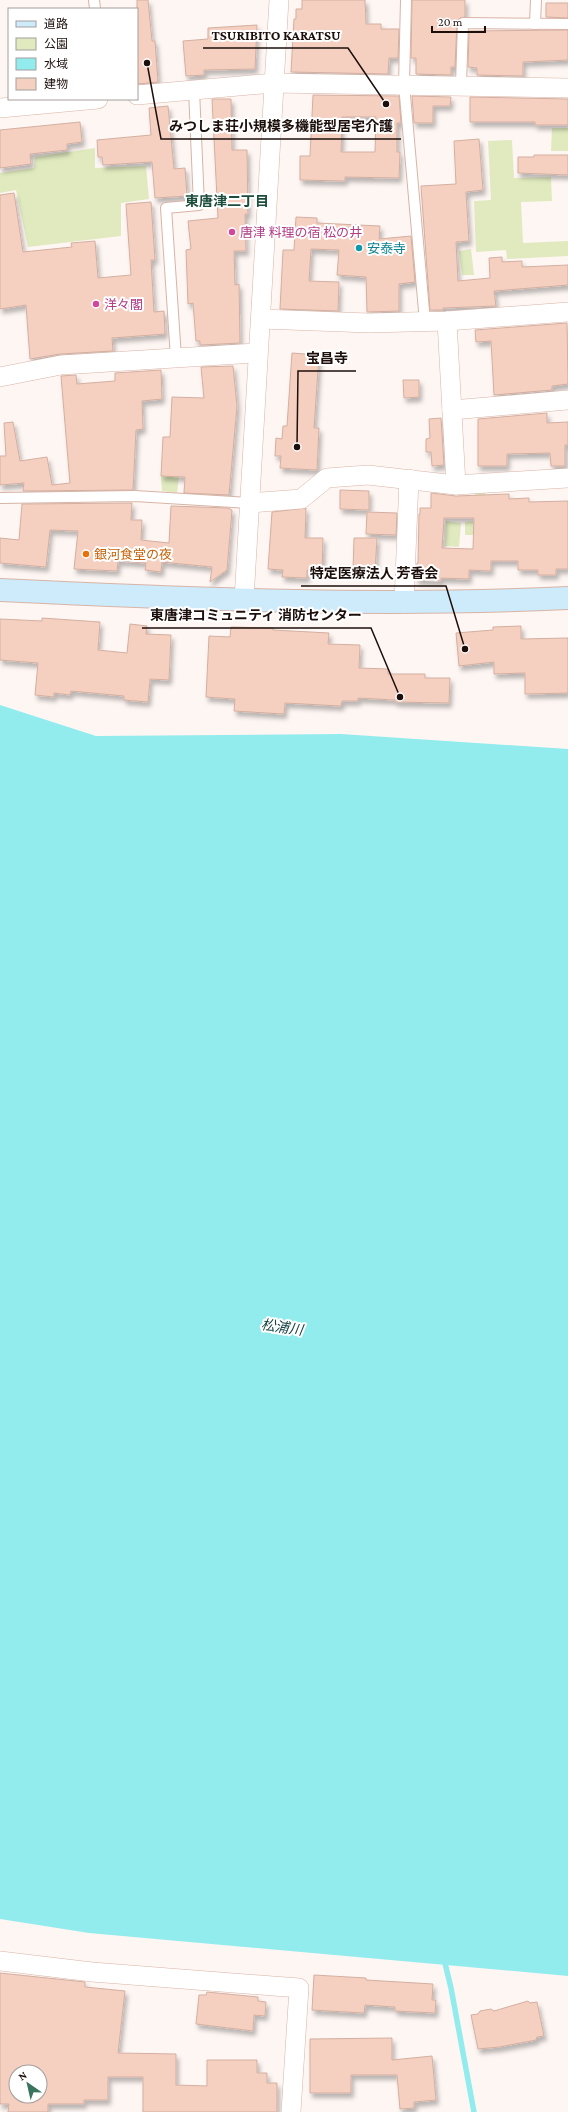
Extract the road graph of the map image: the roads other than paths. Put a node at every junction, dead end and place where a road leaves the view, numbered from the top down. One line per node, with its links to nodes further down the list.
1 (279, 0): 6 (street)
2 (406, 0): 7 (lane)
3 (536, 0): 4 (lane)
4 (535, 24): 5 (lane); 8 (lane)
5 (568, 24)
6 (273, 82): 7 (street); 10 (street); 15 (street)
7 (404, 84): 8 (street); 17 (lane)
8 (461, 85): 9 (street)
9 (568, 88)
10 (194, 90): 11 (street); 19 (lane)
11 (138, 95)
12 (87, 100): 13 (street)
13 (0, 108)
14 (568, 312): 16 (street)
15 (261, 319): 17 (street); 18 (street)
16 (447, 321): 17 (street); 22 (street)
17 (425, 322)
18 (257, 353): 19 (street); 27 (street)
19 (176, 358): 20 (street)
20 (0, 377)
21 (568, 400): 22 (street)
22 (452, 410): 25 (street)
23 (568, 478): 25 (street)
24 (409, 479): 25 (street); 27 (street); 31 (street)
25 (456, 485)
26 (0, 498): 27 (lane)
27 (249, 503): 30 (street)
28 (0, 590): 30 (street)
29 (568, 598): 31 (street)
30 (244, 600): 31 (street)
31 (404, 603)
32 (0, 1961): 33 (street)
33 (291, 2112)

